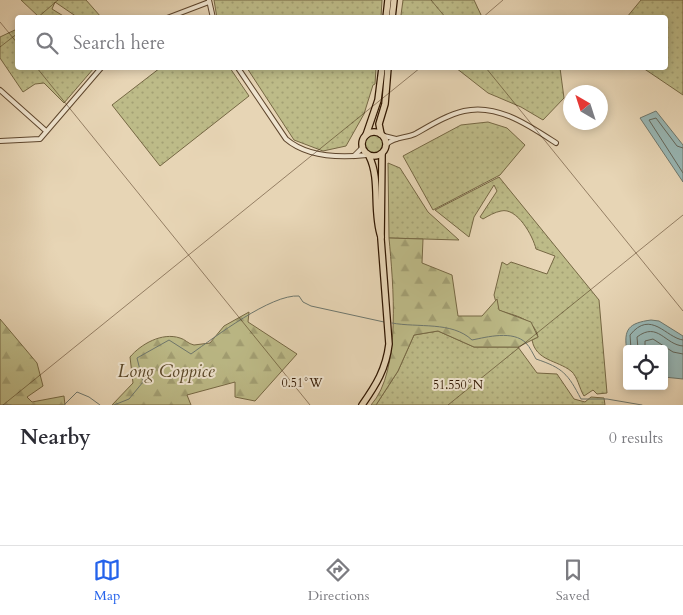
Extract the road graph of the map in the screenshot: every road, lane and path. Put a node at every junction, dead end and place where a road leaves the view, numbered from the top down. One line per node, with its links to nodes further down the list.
1 (388, 0): 6 (main road)
2 (394, 0): 7 (main road)
3 (209, 1): 4 (street); 5 (street)
4 (174, 15)
5 (212, 15)
6 (386, 15)
7 (392, 15)
8 (99, 70): 13 (street)
9 (239, 70): 23 (street)
10 (382, 70): 14 (main road)
11 (388, 70): 15 (main road)
12 (0, 90): 13 (street)
13 (46, 131): 17 (street)
14 (366, 135): 15 (main road); 20 (main road)
15 (382, 135): 16 (street); 18 (main road)
16 (396, 139): 18 (street); 19 (street)
17 (0, 141)
18 (387, 144): 21 (main road)
19 (556, 144)
20 (362, 148): 22 (main road); 23 (street)
21 (382, 154): 22 (main road); 24 (main road)
22 (368, 155): 23 (street); 24 (main road)
23 (354, 156)
24 (381, 239): 25 (main road)
25 (362, 405)

